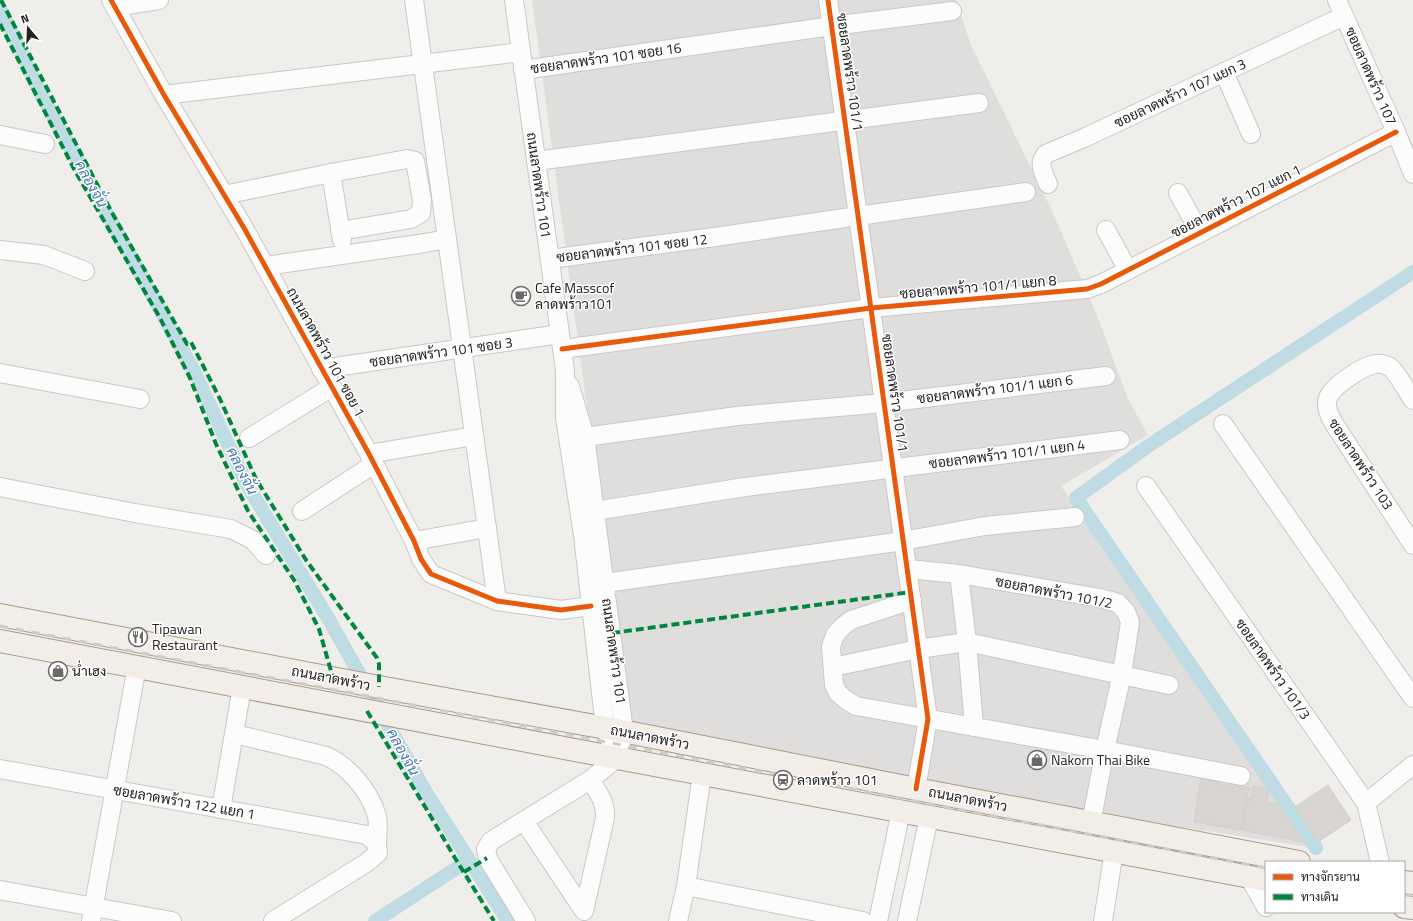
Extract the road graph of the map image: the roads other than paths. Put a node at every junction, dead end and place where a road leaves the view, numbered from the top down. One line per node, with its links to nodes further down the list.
1 (159, 0): 5 (street)
2 (414, 0): 10 (street)
3 (514, 0): 9 (street, ถนนลาดพร้าว 101)
4 (828, 0): 8 (street, ซอยลาดพร้าว 101/1)
5 (113, 3): 12 (street, ถนนลาดพร้าว 101 ซอย 1)
6 (1340, 8): 11 (street, ซอยลาดพร้าว 107 แยก 3); 15 (street, ซอยลาดพร้าว 107)
7 (952, 11): 8 (street, ซอยลาดพร้าว 101 ซอย 16)
8 (832, 26): 9 (street, ซอยลาดพร้าว 101 ซอย 16); 14 (street, ซอยลาดพร้าว 101/1)
9 (522, 61): 10 (street, ซอยลาดพร้าว 101 ซอย 16); 19 (street, ถนนลาดพร้าว 101)
10 (422, 65): 12 (street, ซอยลาดพร้าว 101 ซอย 16); 30 (street)
11 (1224, 72): 16 (street); 22 (street, ซอยลาดพร้าว 107 แยก 3)
12 (164, 95): 25 (street, ถนนลาดพร้าว 101 ซอย 1)
13 (978, 103): 14 (street)
14 (845, 121): 19 (street); 26 (street, ซอยลาดพร้าว 101/1)
15 (1396, 132): 20 (street, ซอยลาดพร้าว 107); 29 (street, ซอยลาดพร้าว 107 แยก 1)
16 (1251, 134)
17 (0, 135): 18 (street)
18 (45, 144)
19 (536, 161): 33 (street, ถนนลาดพร้าว 101)
20 (1411, 165)
21 (331, 173): 25 (street); 27 (street); 27 (street)
22 (1048, 184)
23 (1026, 192): 26 (street, ซอยลาดพร้าว 101 ซอย 12)
24 (1178, 193): 29 (street)
25 (224, 195): 34 (street, ถนนลาดพร้าว 101 ซอย 1)
26 (858, 216): 33 (street, ซอยลาดพร้าว 101 ซอย 12); 38 (street, ซอยลาดพร้าว 101/1)
27 (381, 224): 31 (street)
28 (1106, 230): 35 (street)
29 (1200, 233): 35 (street, ซอยลาดพร้าว 107 แยก 1)
30 (447, 239): 31 (street); 41 (street)
31 (385, 249): 34 (street)
32 (0, 250): 36 (street)
33 (550, 259): 40 (street, ถนนลาดพร้าว 101)
34 (265, 266): 42 (street, ถนนลาดพร้าว 101 ซอย 1)
35 (1128, 270): 37 (street, ซอยลาดพร้าว 107 แยก 1)
36 (85, 271)
37 (1087, 289): 38 (street, ซอยลาดพร้าว 101/1 แยก 8)
38 (871, 308): 39 (street, ซอยลาดพร้าว 101/1 แยก 8); 49 (street, ซอยลาดพร้าว 101/1)
39 (726, 328): 40 (street, ซอยลาดพร้าว 101 ซอย 3)
40 (561, 342): 41 (street, ซอยลาดพร้าว 101 ซอย 3); 43 (street, ถนนลาดพร้าว 101)
41 (462, 349): 42 (street, ซอยลาดพร้าว 101 ซอย 3); 51 (street)
42 (321, 369): 46 (street, ถนนลาดพร้าว 101 ซอย 1)
43 (565, 370): 52 (street, ถนนลาดพร้าว 101); 72 (street, ถนนลาดพร้าว 101)
44 (0, 373): 47 (street)
45 (1106, 376): 49 (street, ซอยลาดพร้าว 101/1 แยก 6)
46 (332, 387): 53 (street); 55 (street, ถนนลาดพร้าว 101 ซอย 1)
47 (140, 400)
48 (1413, 400): 65 (street, ซอยลาดพร้าว 103)
49 (884, 403): 52 (street, ซอยลาดพร้าว 101/1 แยก 6); 56 (street, ซอยลาดพร้าว 101/1)
50 (1223, 424): 82 (street)
51 (474, 436): 55 (street); 62 (street)
52 (585, 437): 60 (street, ถนนลาดพร้าว 101)
53 (249, 438)
54 (1120, 440): 56 (street, ซอยลาดพร้าว 101/1 แยก 4)
55 (372, 459): 59 (street); 63 (street, ถนนลาดพร้าว 101 ซอย 1)
56 (893, 468): 60 (street, ซอยลาดพร้าว 101/1 แยก 4); 64 (street, ซอยลาดพร้าว 101/1)
57 (1146, 486): 96 (street, ซอยลาดพร้าว 101/3)
58 (0, 487): 66 (street)
59 (302, 511)
60 (595, 511): 69 (street, ถนนลาดพร้าว 101)
61 (1075, 517): 64 (street)
62 (486, 528): 63 (street); 71 (street)
63 (414, 540): 71 (street, ถนนลาดพร้าว 101 ซอย 1)
64 (903, 541): 67 (street, ซอยลาดพร้าว 101/1); 69 (street)
65 (1413, 545)
66 (266, 555)
67 (907, 569): 68 (street, ซอยลาดพร้าว 101/2); 70 (street, ซอยลาดพร้าว 101/1)
68 (959, 574): 75 (street); 79 (street, ซอยลาดพร้าว 101/2)
69 (605, 583): 85 (street, ถนนลาดพร้าว 101)
70 (912, 600): 76 (street, ซอยลาดพร้าว 101/1); 78 (street)
71 (497, 601): 72 (street, ถนนลาดพร้าว 101 ซอย 1)
72 (591, 606): 85 (street, ถนนลาดพร้าว 101)
73 (0, 615): 85 (main road, ถนนลาดพร้าว)
74 (0, 641): 77 (main road, ถนนลาดพร้าว)
75 (967, 642): 76 (street); 79 (street); 84 (street)
76 (918, 649): 78 (street); 83 (street, ซอยลาดพร้าว 101/1)
77 (137, 666): 81 (main road, ถนนลาดพร้าว); 94 (street)
78 (832, 667): 83 (street)
79 (1122, 674): 80 (street); 87 (street, ซอยลาดพร้าว 101/2)
80 (1169, 685)
81 (242, 687): 86 (street); 88 (main road, ถนนลาดพร้าว)
82 (1413, 698)
83 (928, 719): 84 (street); 95 (street, ซอยลาดพร้าว 101/1)
84 (974, 727): 87 (street)
85 (615, 729): 88 (street, ถนนลาดพร้าว 101); 95 (main road, ถนนลาดพร้าว)
86 (235, 734): 97 (street); 102 (street)
87 (1105, 750): 92 (street); 101 (street, ซอยลาดพร้าว 101/2)
88 (616, 758): 91 (main road, ถนนลาดพร้าว); 93 (street)
89 (1413, 765): 96 (street)
90 (0, 769): 94 (street, ซอยลาดพร้าว 122 แยก 1)
91 (702, 774): 98 (main road, ถนนลาดพร้าว); 107 (street)
92 (1241, 776)
93 (590, 780): 100 (street); 111 (street)
94 (114, 789): 97 (street, ซอยลาดพร้าว 122 แยก 1); 110 (street)
95 (916, 789): 101 (main road, ถนนลาดพร้าว)
96 (1366, 803): 105 (street, ซอยลาดพร้าว 101/3)
97 (220, 809): 102 (street, ซอยลาดพร้าว 122 แยก 1)
98 (901, 812): 99 (main road, ถนนลาดพร้าว); 117 (street)
99 (929, 817): 103 (main road, ถนนลาดพร้าว); 118 (street)
100 (524, 821): 111 (street); 114 (street)
101 (1091, 823): 104 (main road, ถนนลาดพร้าว)
102 (372, 840): 113 (street)
103 (1114, 851): 106 (main road, ถนนลาดพร้าว); 119 (street)
104 (1294, 861)
105 (1380, 861)
106 (1258, 879): 109 (street)
107 (686, 886): 115 (street); 116 (street)
108 (0, 890): 110 (street)
109 (1265, 904)
110 (92, 914): 112 (street)
111 (587, 916)
112 (172, 921)
113 (273, 921)
114 (526, 921)
115 (678, 921)
116 (863, 921)
117 (878, 921)
118 (907, 921)
119 (1103, 921)

